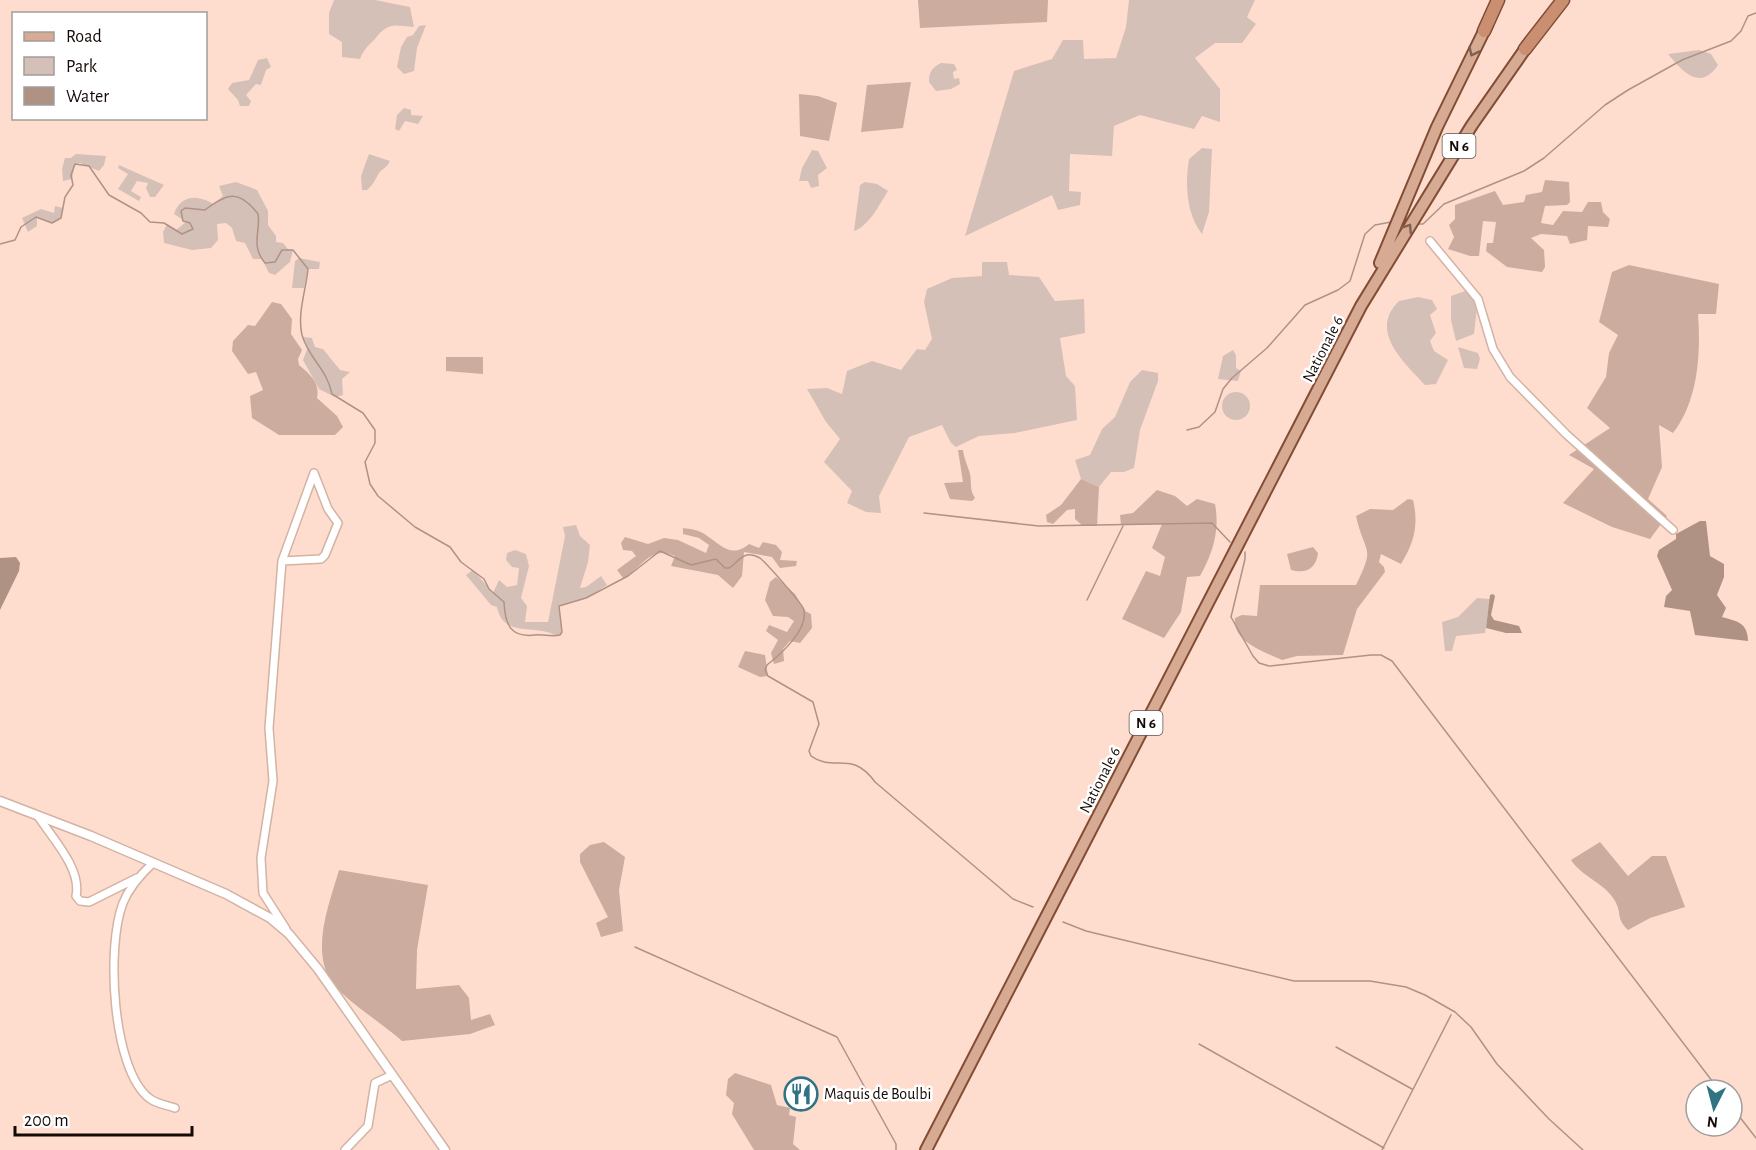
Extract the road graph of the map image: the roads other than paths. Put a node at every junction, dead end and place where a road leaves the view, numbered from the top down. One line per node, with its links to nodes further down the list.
1 (1499, 0): 4 (highway)
2 (1558, 0): 5 (main road, Nationale 6 / N 6)
3 (1563, 0): 5 (highway)
4 (1484, 31): 7 (main road, Nationale 6 / N 6, one-way to 7)
5 (1525, 49): 7 (main road, Nationale 6 / N 6, one-way to 5)
6 (1430, 241): 8 (street)
7 (1366, 296): 19 (main road, Nationale 6 / N 6)
8 (1673, 530)
9 (282, 561): 9 (street); 14 (street)
10 (0, 801): 11 (street)
11 (38, 816): 12 (street); 13 (street)
12 (153, 863): 13 (street); 14 (street)
13 (139, 877): 16 (street)
14 (289, 934): 15 (street)
15 (392, 1075): 17 (street); 18 (street)
16 (175, 1108)
17 (345, 1150)
18 (445, 1150)
19 (926, 1150)

